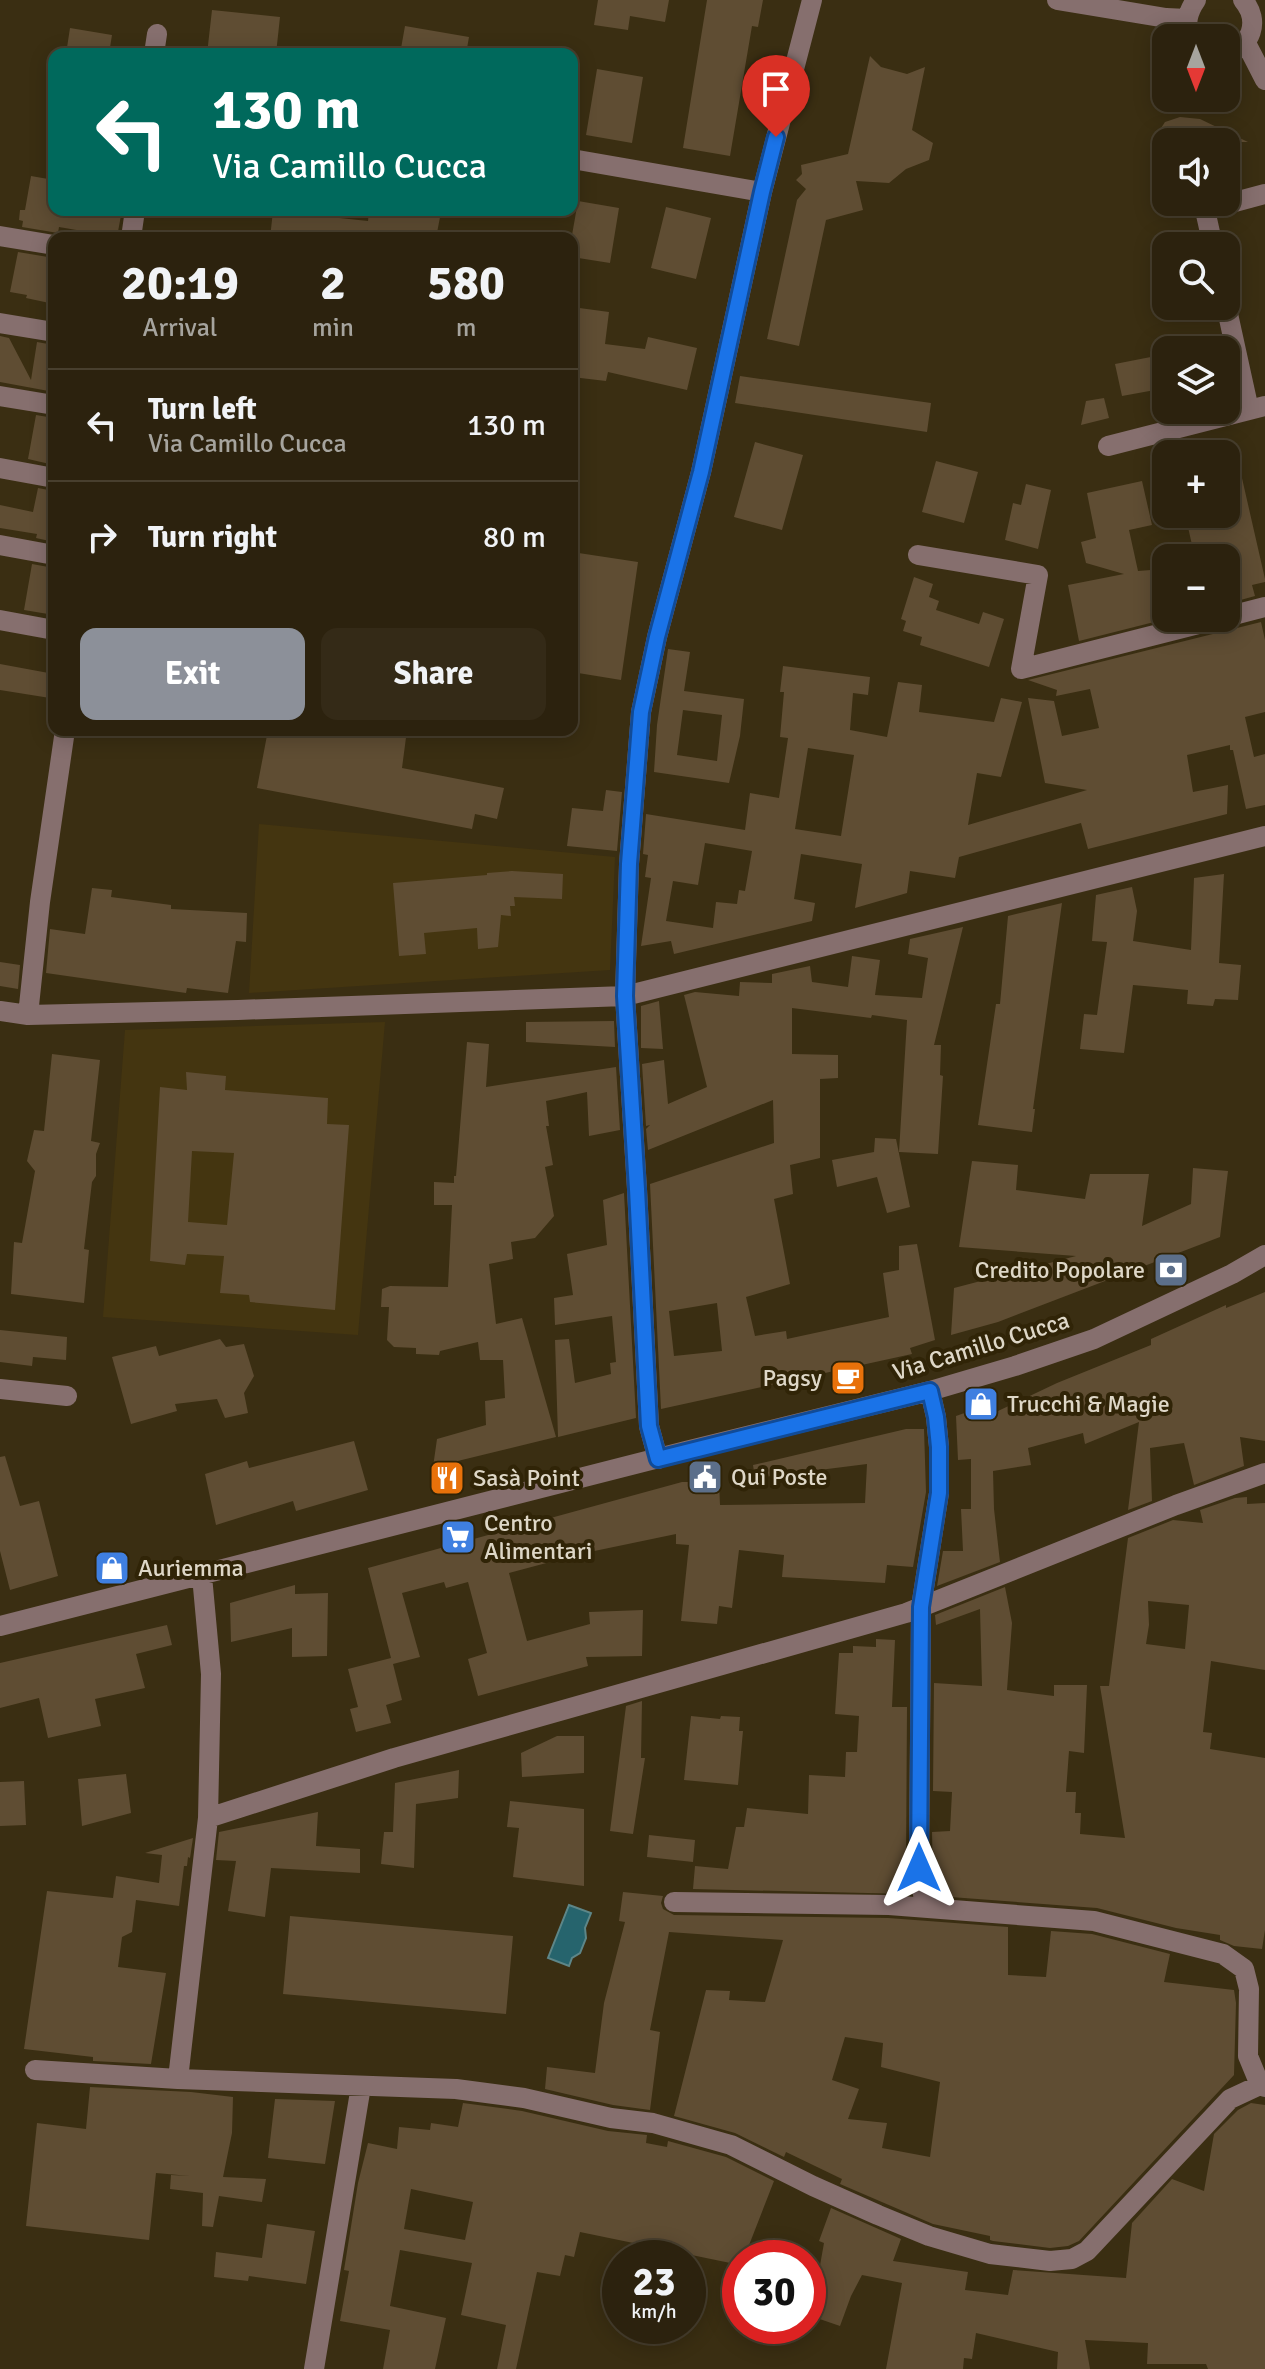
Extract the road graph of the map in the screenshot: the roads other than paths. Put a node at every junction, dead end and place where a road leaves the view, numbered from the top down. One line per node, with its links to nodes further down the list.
1 (812, 0): 11 (street)
2 (1057, 0): 5 (street)
3 (1196, 0): 6 (street)
4 (1243, 0): 7 (street)
5 (1180, 24)
6 (1190, 24)
7 (1246, 43): 8 (street); 9 (street)
8 (1240, 48)
9 (1265, 80)
10 (578, 160): 11 (street)
11 (762, 192): 35 (street)
12 (1265, 194): 13 (street)
13 (1210, 232)
14 (0, 236): 15 (street)
15 (48, 244)
16 (1231, 320): 21 (street)
17 (0, 323): 18 (street)
18 (48, 331)
19 (0, 396): 20 (street)
20 (48, 404)
21 (1257, 408): 22 (street)
22 (1108, 446)
23 (0, 468): 24 (street)
24 (48, 477)
25 (0, 545): 26 (street)
26 (48, 554)
27 (918, 555): 32 (street)
28 (1265, 607): 29 (street)
29 (1240, 614)
30 (0, 620): 31 (street)
31 (48, 629)
32 (1168, 632)
33 (64, 736): 37 (street)
34 (1265, 836): 35 (street)
35 (625, 996): 37 (street); 42 (street)
36 (0, 1011): 37 (street)
37 (28, 1015)
38 (1265, 1255): 40 (street, Via Camillo Cucca)
39 (0, 1389): 41 (street)
40 (930, 1391): 42 (street, Via Camillo Cucca); 45 (street)
41 (67, 1396)
42 (658, 1459): 44 (street, Via Camillo Cucca)
43 (1265, 1473): 45 (street)
44 (202, 1576): 46 (street, Via Camillo Cucca); 47 (street)
45 (921, 1607): 47 (street); 49 (street)
46 (0, 1626)
47 (208, 1818): 51 (street)
48 (674, 1902): 49 (street)
49 (927, 1907): 53 (street)
50 (35, 2070): 51 (street)
51 (178, 2079): 52 (street)
52 (361, 2086): 53 (street); 54 (street)
53 (1262, 2086)
54 (314, 2369)

